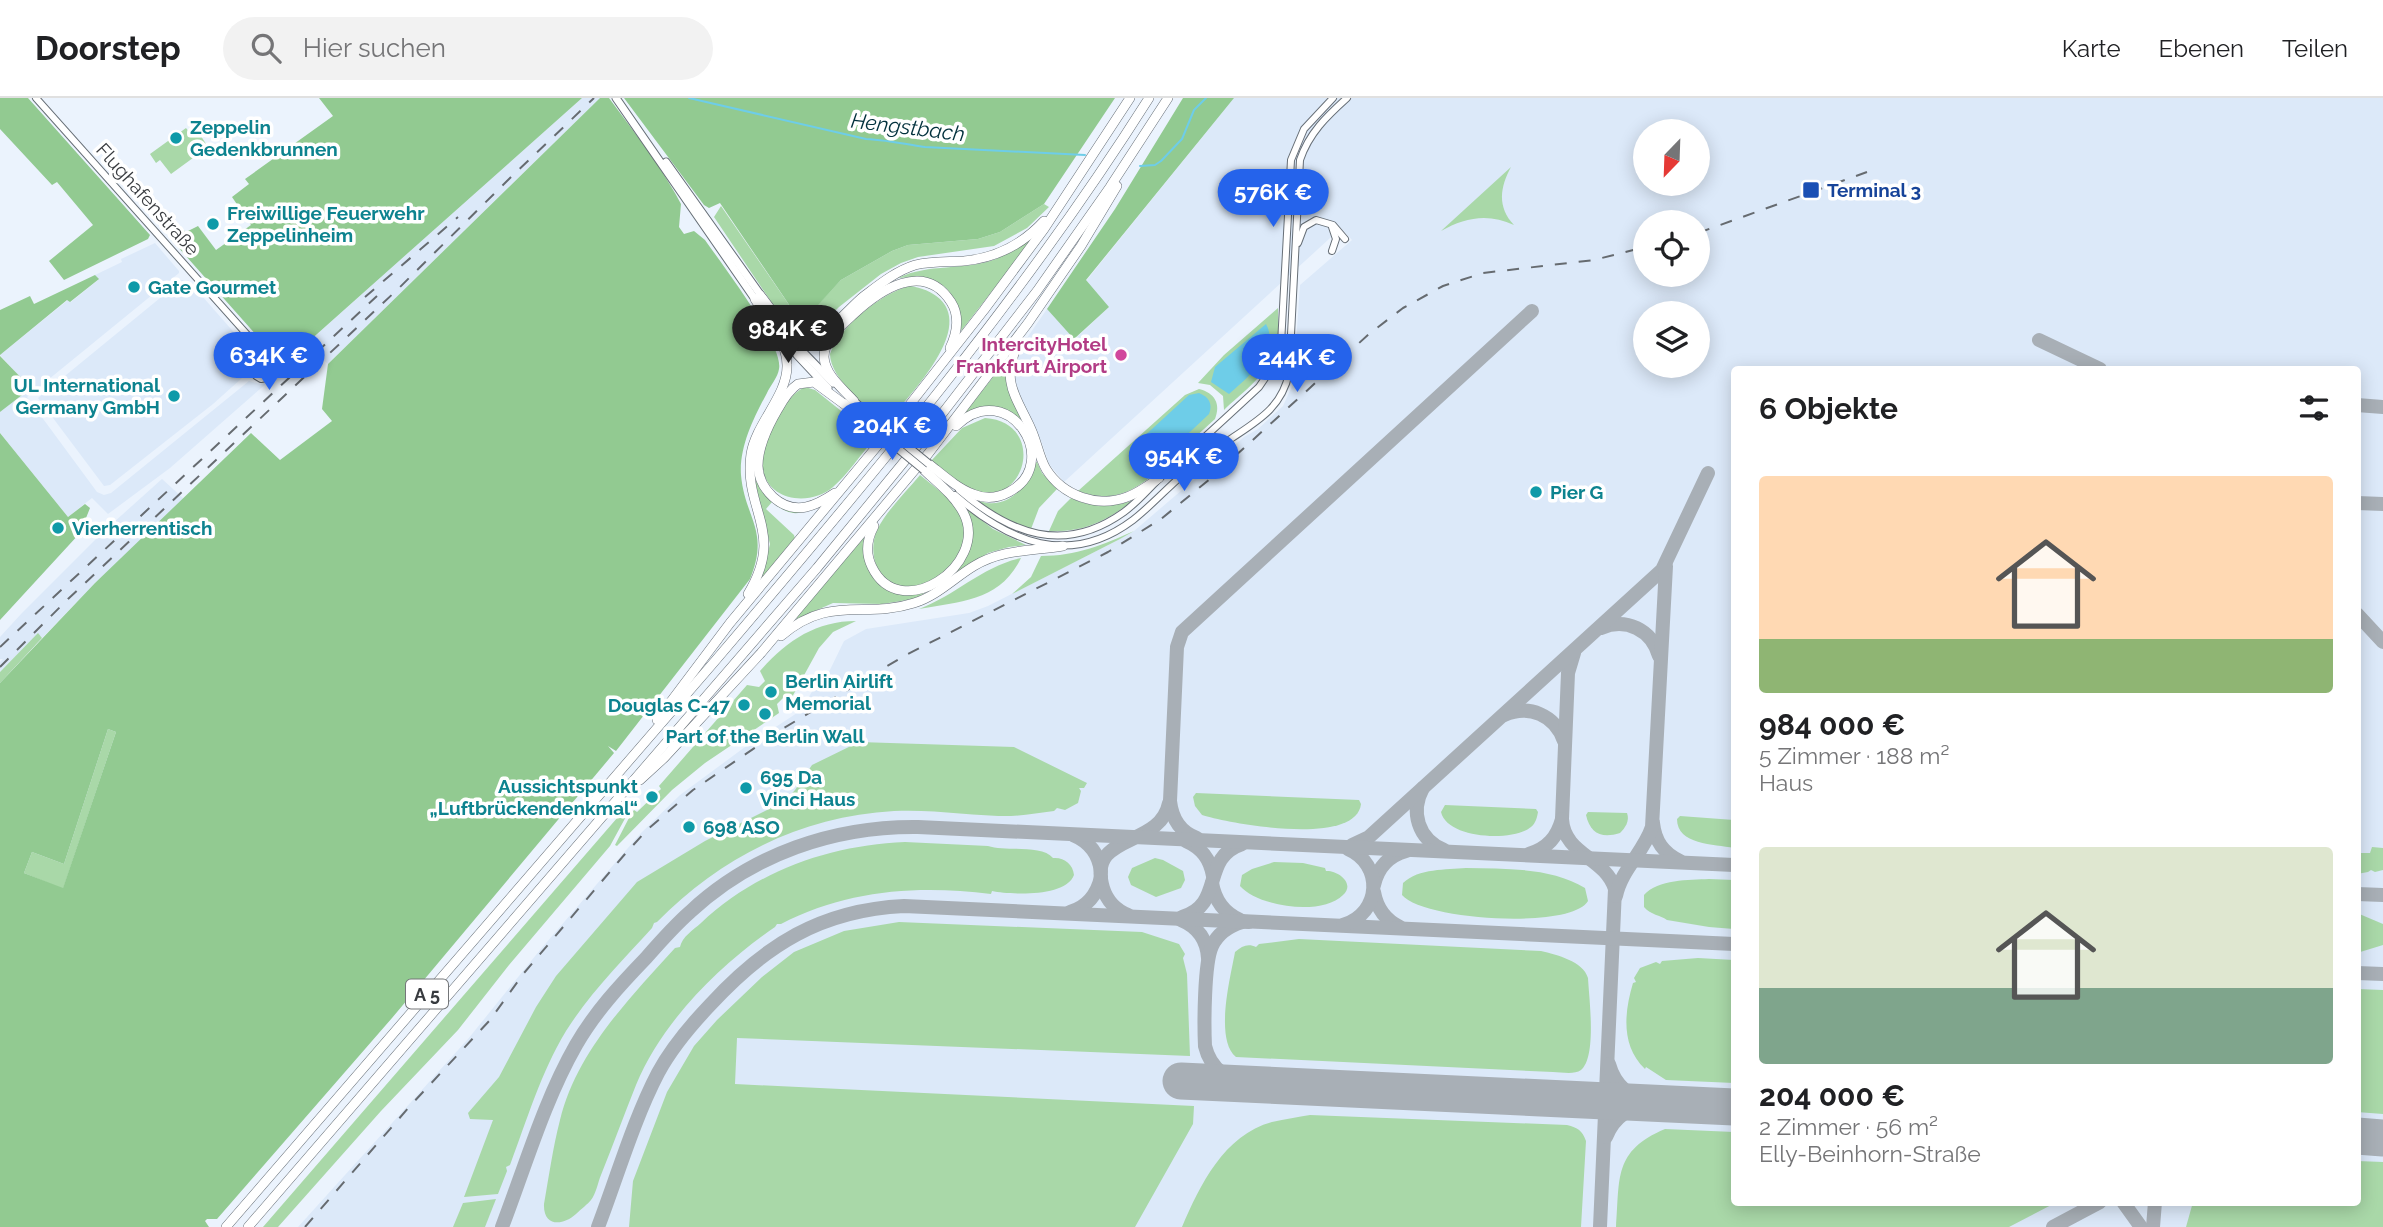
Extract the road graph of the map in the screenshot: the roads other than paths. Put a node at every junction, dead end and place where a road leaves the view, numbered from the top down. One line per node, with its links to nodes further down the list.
1 (36, 98): 16 (street, Flughafenstraße)
2 (616, 98): 14 (main road)
3 (1130, 98): 9 (highway)
4 (1149, 98): 27 (highway, A 5)
5 (1168, 98): 8 (highway, A 5)
6 (1332, 98): 20 (street)
7 (1347, 98): 13 (street)
8 (1130, 156): 15 (highway); 28 (highway, A 5)
9 (1062, 202): 14 (highway); 17 (highway)
10 (1328, 223): 11 (street); 12 (street); 13 (street)
11 (1345, 239)
12 (1332, 251)
13 (1295, 252): 24 (street)
14 (757, 297): 18 (main road); 25 (highway)
15 (1028, 323): 19 (highway); 20 (highway)
16 (264, 354): 16 (street)
17 (938, 370): 18 (highway); 21 (highway)
18 (851, 404): 19 (main road, bridge); 21 (highway)
19 (927, 463): 19 (highway); 22 (highway); 22 (highway); 23 (street)
20 (1160, 478): 23 (street)
21 (843, 489): 25 (highway)
22 (888, 503): 26 (highway)
23 (1046, 543): 24 (highway); 26 (highway)
24 (1063, 546)
25 (722, 633): 27 (highway)
26 (761, 653): 28 (highway)
27 (629, 761): 29 (highway, A 5)
28 (617, 800): 30 (highway, A 5)
29 (226, 1227)
30 (248, 1227)

